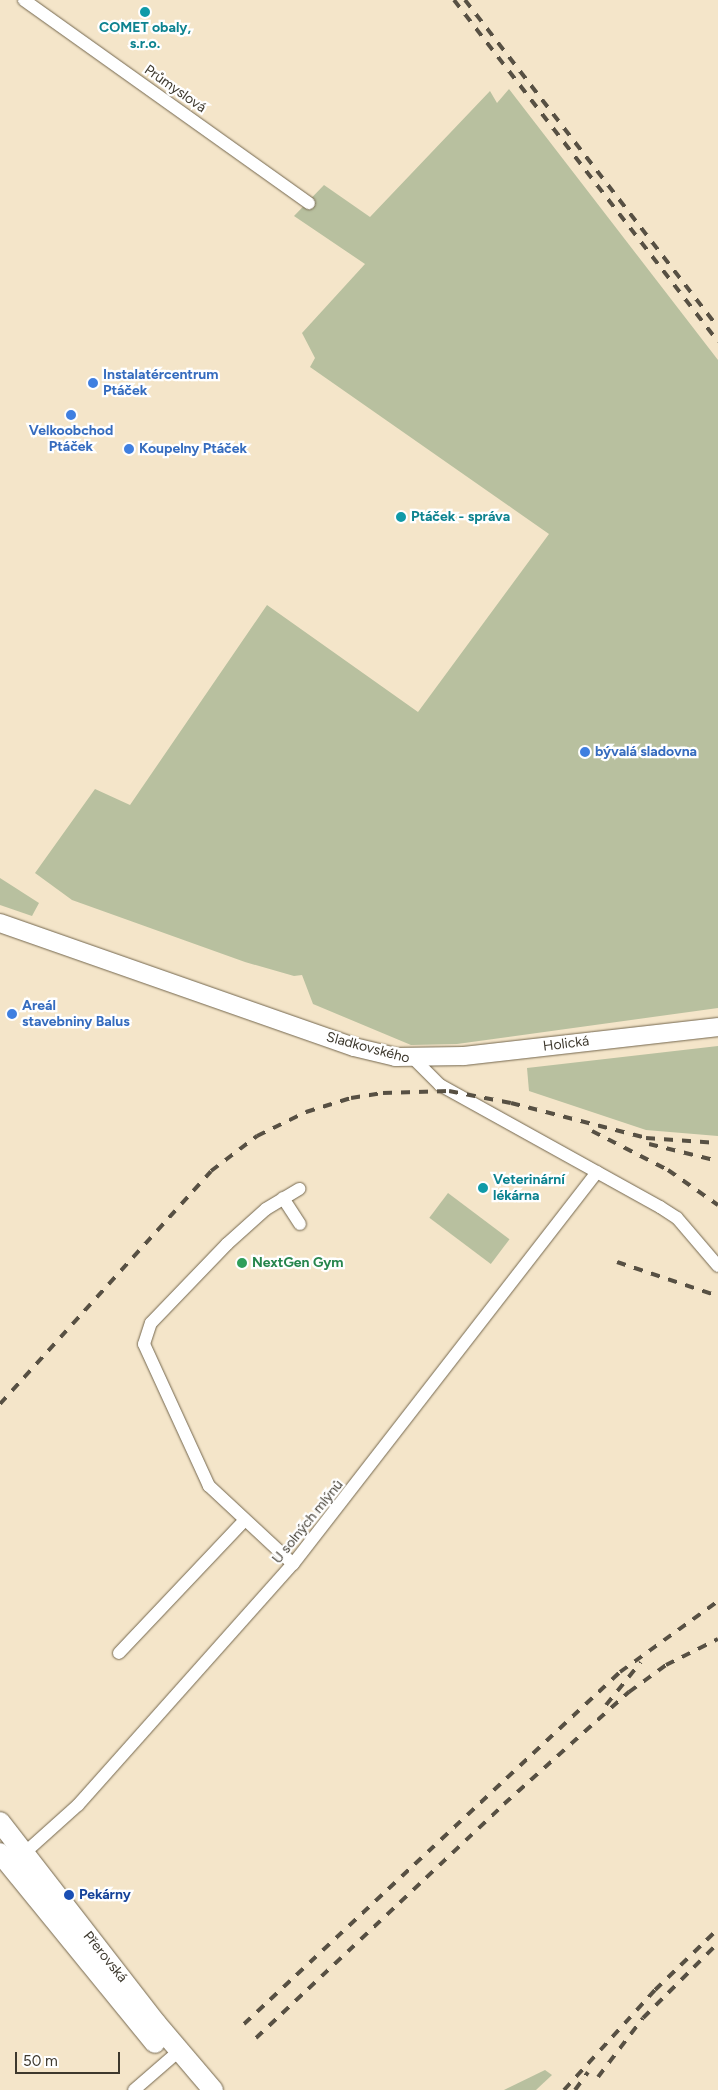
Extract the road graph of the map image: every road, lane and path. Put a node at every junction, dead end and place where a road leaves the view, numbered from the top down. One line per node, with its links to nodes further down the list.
1 (24, 0): 2 (street, Průmyslová)
2 (309, 203)
3 (0, 923): 5 (street, Sladkovského)
4 (718, 1027): 5 (street, Holická)
5 (413, 1058): 6 (street, Sladkovského)
6 (597, 1172): 10 (street, Sladkovského); 12 (street, U solných mlýnů)
7 (300, 1189): 8 (street)
8 (283, 1198): 9 (street); 11 (street)
9 (300, 1224)
10 (718, 1266)
11 (244, 1521): 12 (street); 13 (street)
12 (293, 1564): 15 (street, U solných mlýnů)
13 (119, 1652)
14 (0, 1822): 15 (main road, Přerovská)
15 (12, 1857): 16 (main road, Přerovská)
16 (174, 2056): 17 (street); 18 (main road, Přerovská); 19 (main road, Přerovská)
17 (134, 2090)
18 (196, 2090)
19 (213, 2090)

